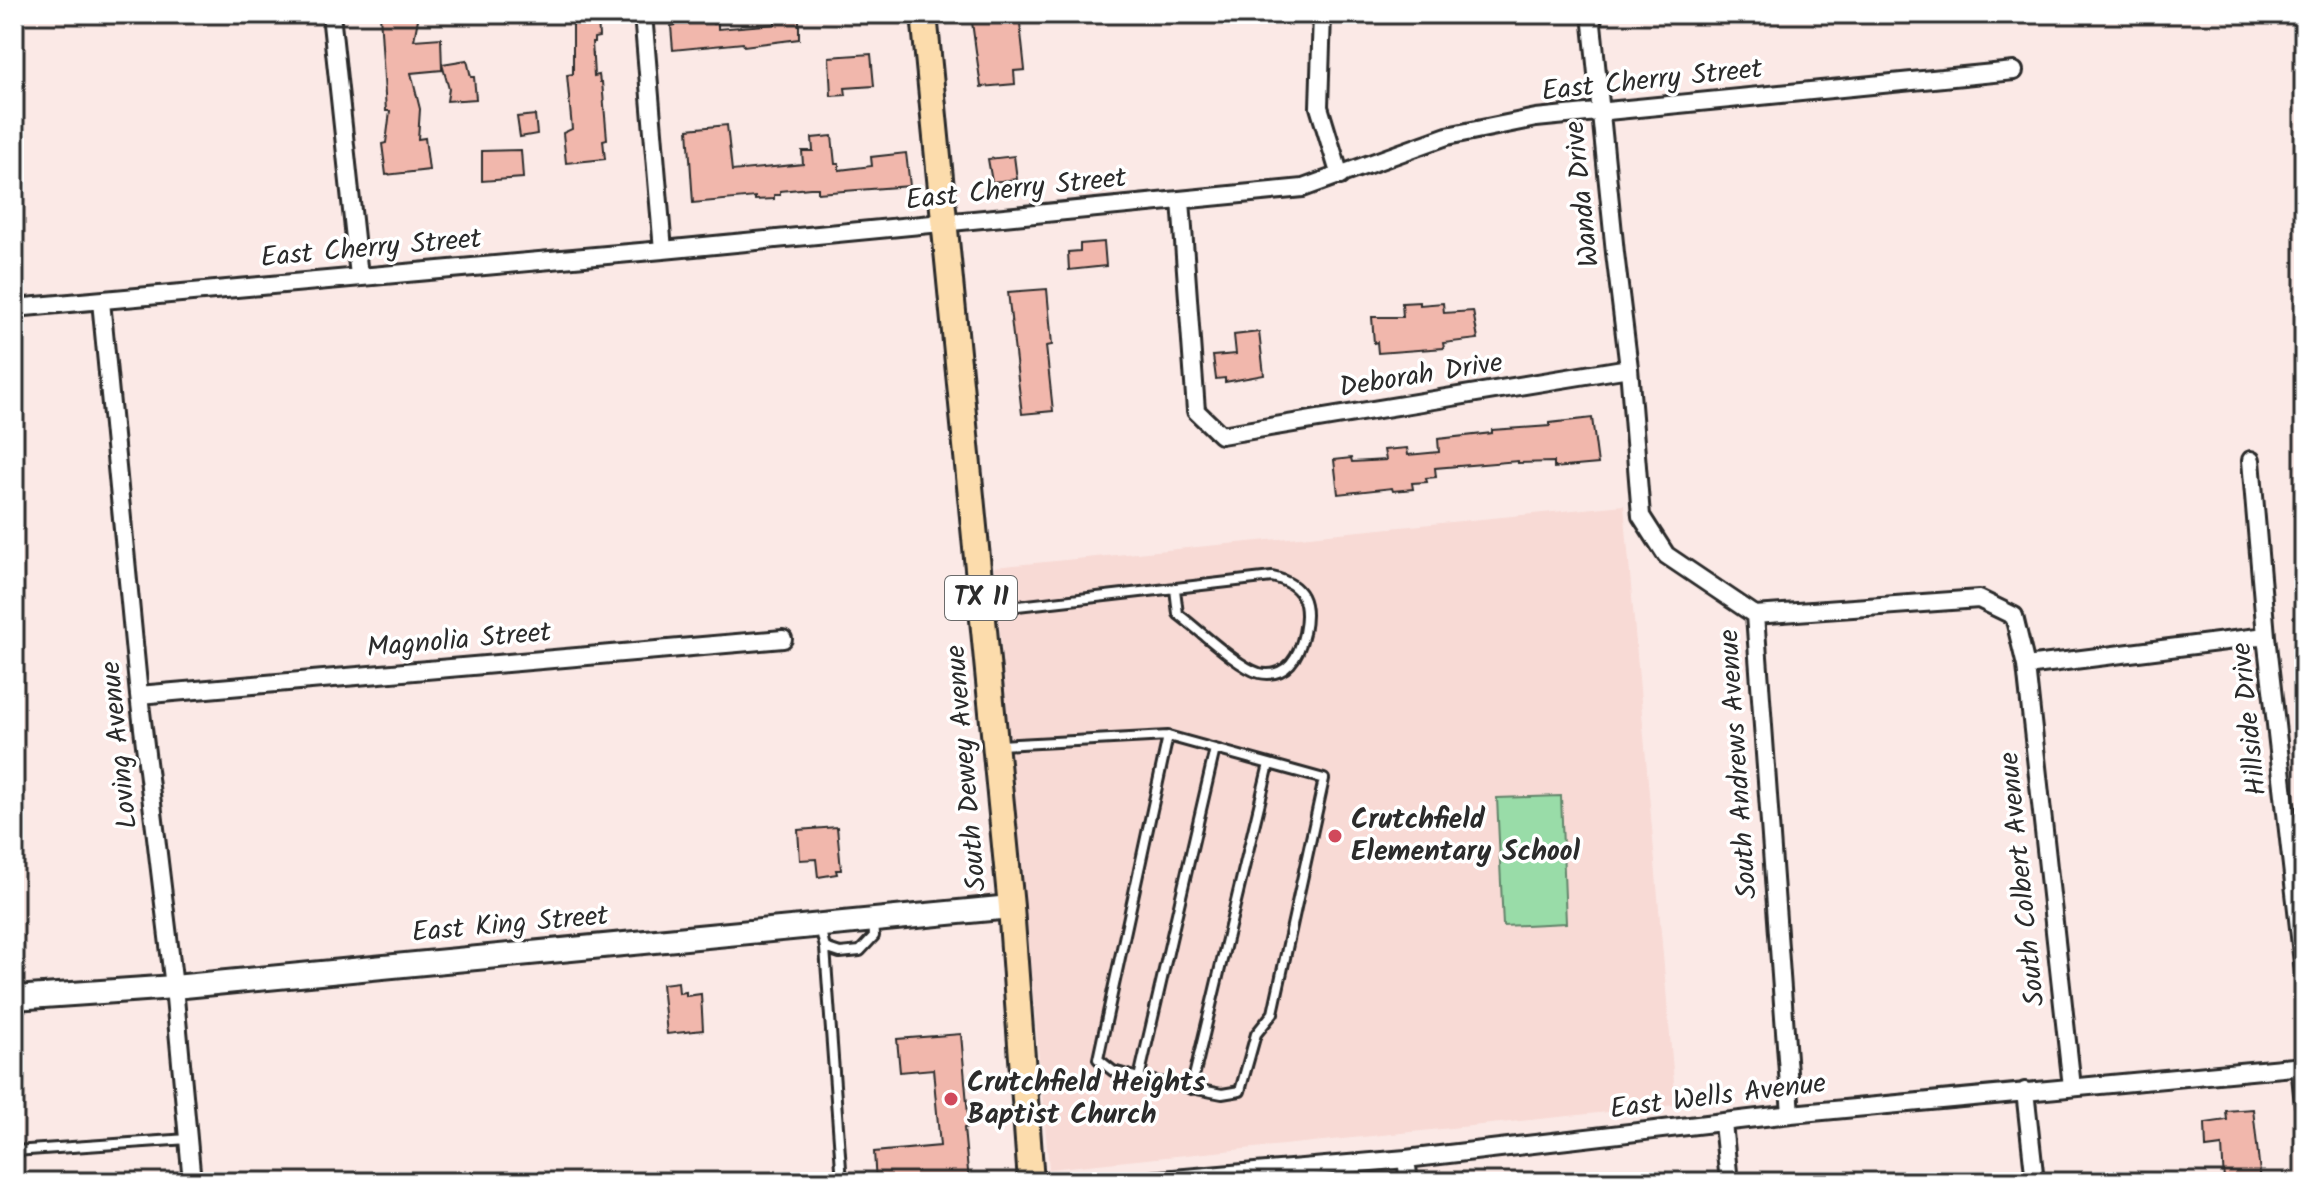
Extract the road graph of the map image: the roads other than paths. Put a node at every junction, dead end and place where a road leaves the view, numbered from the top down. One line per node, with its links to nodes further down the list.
1 (331, 14): 12 (street)
2 (643, 14): 11 (street)
3 (924, 14): 10 (main road, South Dewey Avenue / TX 11)
4 (1322, 14): 8 (street)
5 (1591, 14): 7 (street, Wanda Drive)
6 (2014, 71): 7 (street, East Cherry Street)
7 (1600, 112): 8 (street, East Cherry Street); 15 (street, Wanda Drive)
8 (1340, 176): 9 (street, East Cherry Street)
9 (1181, 200): 10 (street, East Cherry Street); 15 (street, Deborah Drive)
10 (946, 223): 11 (street, East Cherry Street); 18 (main road, South Dewey Avenue / TX 11)
11 (663, 250): 12 (street, East Cherry Street)
12 (359, 276): 13 (street, East Cherry Street)
13 (101, 301): 14 (street, East Cherry Street); 23 (street, Loving Avenue)
14 (14, 308)
15 (1629, 368): 19 (street, South Andrews Avenue)
16 (2251, 460): 20 (street, Hillside Drive)
17 (1175, 589): 17 (lane); 18 (lane)
18 (983, 610): 25 (main road, South Dewey Avenue / TX 11)
19 (1755, 615): 22 (street, South Colbert Avenue); 41 (street, South Andrews Avenue)
20 (2266, 636): 22 (street); 32 (street, Hillside Drive)
21 (783, 639): 23 (street, Magnolia Street)
22 (2026, 666): 37 (street, South Colbert Avenue)
23 (139, 695): 33 (street, Loving Avenue)
24 (1168, 736): 25 (lane); 26 (lane); 36 (lane)
25 (995, 746): 28 (main road, South Dewey Avenue / TX 11)
26 (1215, 749): 27 (lane); 36 (lane)
27 (1269, 764): 38 (lane); 38 (lane)
28 (1011, 907): 29 (street, East King Street); 48 (main road, South Dewey Avenue / TX 11)
29 (873, 920): 30 (street, East King Street); 31 (lane)
30 (820, 925): 31 (lane); 33 (street, East King Street)
31 (825, 948): 47 (lane)
32 (2304, 972)
33 (174, 987): 34 (street, East King Street); 43 (street, Loving Avenue)
34 (14, 998)
35 (2302, 1066): 37 (street, East Wells Avenue); 40 (street)
36 (1139, 1078): 38 (lane)
37 (2072, 1087): 39 (street, East Wells Avenue)
38 (1191, 1089)
39 (2025, 1091): 41 (street, East Wells Avenue); 52 (street)
40 (2304, 1104)
41 (1791, 1114): 42 (street, East Wells Avenue)
42 (1723, 1123): 45 (street, East Wells Avenue); 51 (street)
43 (188, 1139): 44 (lane); 46 (street, Loving Avenue)
44 (14, 1151)
45 (1406, 1159): 49 (street, East Wells Avenue); 50 (street)
46 (192, 1182)
47 (842, 1182)
48 (1031, 1182)
49 (1138, 1182)
50 (1409, 1182)
51 (1729, 1182)
52 (2035, 1182)

